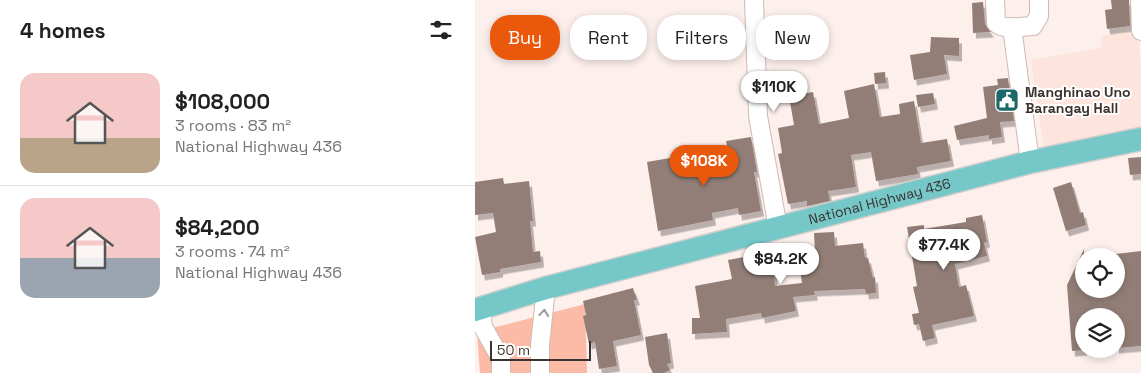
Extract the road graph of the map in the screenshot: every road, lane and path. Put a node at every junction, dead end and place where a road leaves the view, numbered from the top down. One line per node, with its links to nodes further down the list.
1 (754, 0): 9 (street)
2 (995, 0): 5 (street)
3 (1039, 0): 5 (street)
4 (1140, 0): 6 (street)
5 (1012, 27): 8 (street)
6 (1141, 31)
7 (1141, 139): 8 (main road, National Highway 436)
8 (1030, 162): 9 (main road, National Highway 436)
9 (778, 228): 10 (main road, National Highway 436)
10 (546, 288): 11 (main road, National Highway 436); 13 (street, one-way to 10)
11 (478, 309): 12 (street)
12 (501, 373)
13 (540, 373)

